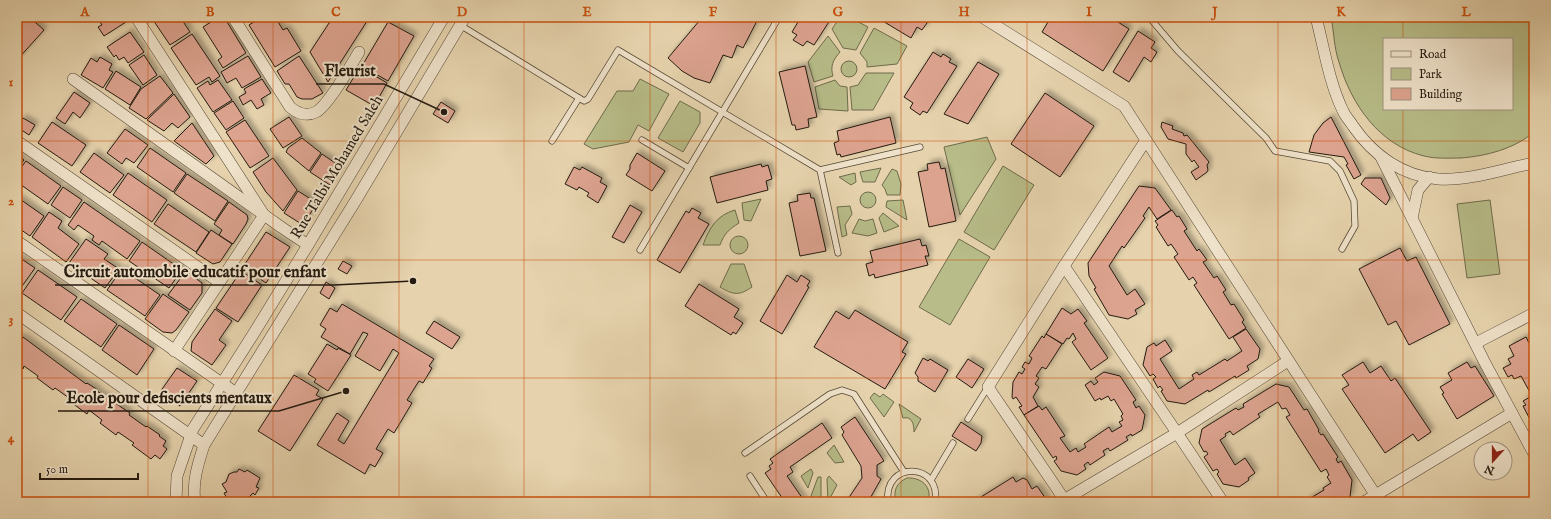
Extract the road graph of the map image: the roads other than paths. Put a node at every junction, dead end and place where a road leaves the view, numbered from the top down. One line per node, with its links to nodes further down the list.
1 (136, 17): 26 (street)
2 (233, 17): 10 (street)
3 (444, 17): 29 (street, Rue Talbi Mohamed Saleh)
4 (447, 17): 9 (street)
5 (779, 17): 13 (lane)
6 (982, 17): 15 (street)
7 (1149, 17): 30 (lane)
8 (1316, 17): 19 (street)
9 (462, 21): 12 (lane); 42 (street)
10 (359, 52)
11 (73, 79): 26 (street)
12 (579, 98): 13 (lane); 17 (lane)
13 (723, 112): 23 (lane); 24 (lane)
14 (642, 140): 23 (lane)
15 (1146, 140): 33 (street); 39 (street)
16 (17, 141): 34 (street)
17 (552, 141)
18 (920, 147): 24 (lane)
19 (1381, 157): 25 (street); 27 (street)
20 (1534, 157): 22 (street)
21 (1534, 163): 22 (street)
22 (1514, 167): 25 (street)
23 (689, 168): 31 (lane)
24 (820, 170): 32 (lane)
25 (1429, 177): 27 (street)
26 (264, 215): 29 (street); 34 (street)
27 (1412, 218): 37 (street)
28 (17, 242): 38 (street)
29 (308, 245): 40 (street, Rue Talbi Mohamed Saleh)
30 (1342, 249)
31 (640, 250)
32 (838, 253)
33 (1064, 266): 41 (street); 45 (street)
34 (219, 282): 38 (street)
35 (17, 313): 46 (street)
36 (1534, 314): 37 (street)
37 (1476, 343): 43 (street)
38 (174, 351): 40 (street)
39 (1288, 361): 45 (street); 54 (street)
40 (221, 384): 42 (street); 46 (street, Rue Talbi Mohamed Saleh)
41 (988, 387): 44 (lane); 55 (street)
42 (236, 393): 48 (street)
43 (1512, 413): 50 (street); 54 (street)
44 (968, 419)
45 (1177, 432): 55 (street); 61 (street)
46 (189, 436): 48 (street); 56 (street, Rue Talbi Mohamed Saleh)
47 (953, 443): 53 (lane)
48 (204, 445): 57 (street)
49 (745, 453): 51 (lane)
50 (1534, 454)
51 (904, 472): 53 (lane); 59 (lane)
52 (750, 476): 58 (lane)
53 (931, 480): 60 (lane)
54 (1377, 499): 62 (street)
55 (1065, 501)
56 (176, 502)
57 (195, 502)
58 (767, 502)
59 (888, 502)
60 (935, 502)
61 (1222, 502)
62 (1364, 502)

